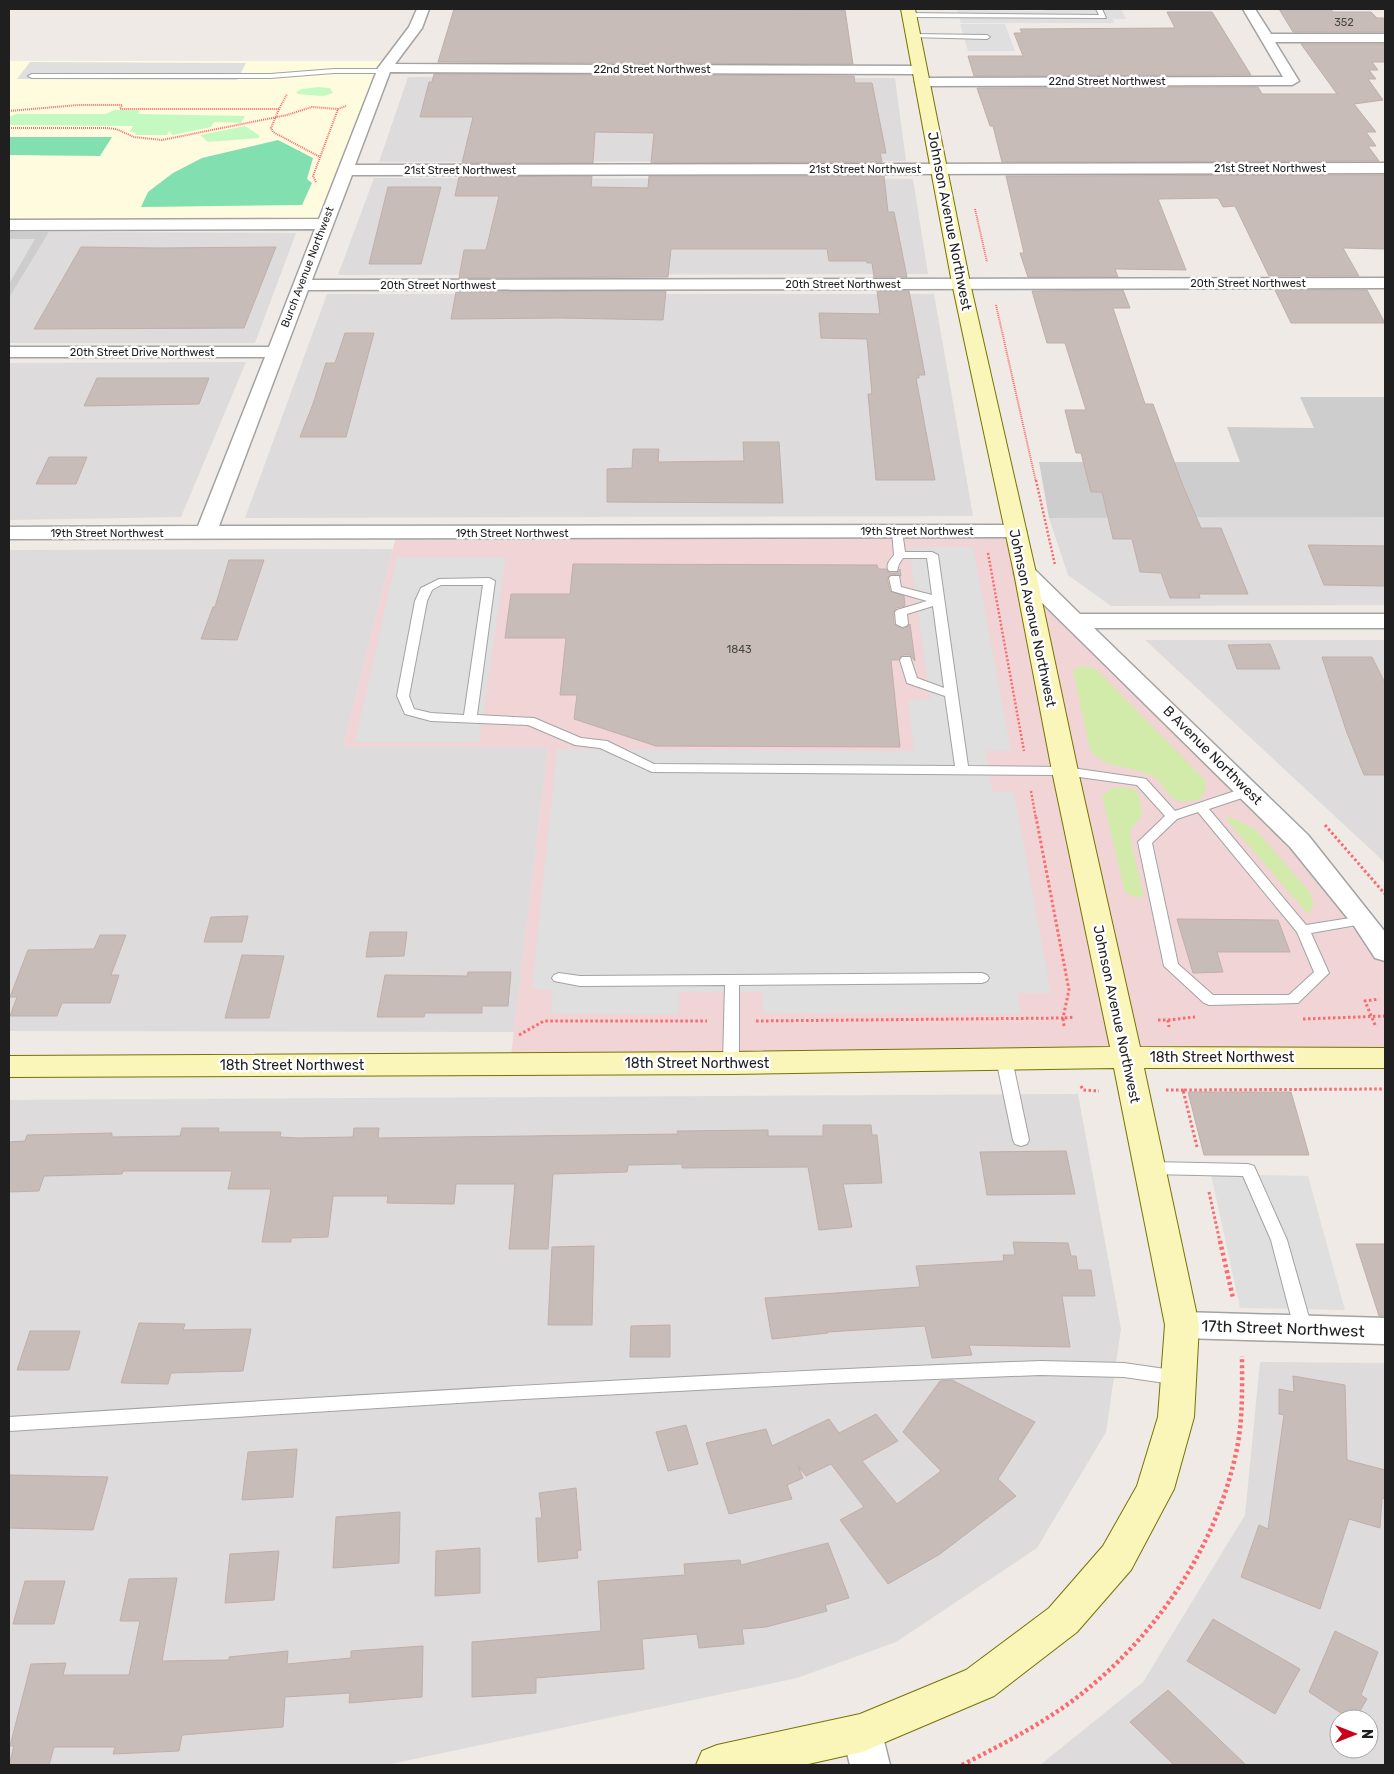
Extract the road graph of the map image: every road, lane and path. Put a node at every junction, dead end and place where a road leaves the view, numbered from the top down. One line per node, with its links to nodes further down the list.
1 (422, 9): 11 (street, Burch Avenue Northwest)
2 (1064, 9): 6 (lane)
3 (1099, 9): 6 (lane)
4 (1249, 9): 9 (street)
5 (908, 12): 6 (lane); 7 (street, Johnson Avenue Northwest)
6 (1067, 16)
7 (913, 36): 8 (lane); 13 (street, Johnson Avenue Northwest)
8 (988, 37)
9 (1267, 38): 10 (street); 13 (street, 22nd Street Northwest)
10 (1385, 38)
11 (384, 70): 12 (lane); 13 (street, 22nd Street Northwest); 22 (street, Burch Avenue Northwest)
12 (32, 76)
13 (921, 76): 21 (street, Johnson Avenue Northwest)
14 (289, 89): 15 (path)
15 (279, 109): 16 (path); 17 (path)
16 (9, 111)
17 (275, 117): 18 (path); 19 (path); 19 (path)
18 (9, 128)
19 (320, 157): 23 (path)
20 (1385, 168): 21 (street, 21st Street Northwest)
21 (940, 169): 22 (street, 21st Street Northwest); 26 (street, Johnson Avenue Northwest)
22 (345, 170): 24 (street, Burch Avenue Northwest)
23 (318, 184)
24 (324, 224): 25 (street); 28 (street, Burch Avenue Northwest)
25 (9, 225)
26 (961, 283): 27 (street, 20th Street Northwest); 28 (street, 20th Street Northwest); 34 (street, Johnson Avenue Northwest)
27 (1385, 283)
28 (301, 285): 31 (street, Burch Avenue Northwest)
29 (995, 300): 38 (path)
30 (9, 352): 31 (street, 20th Street Drive Northwest)
31 (274, 352): 36 (street, Burch Avenue Northwest)
32 (897, 531): 33 (street, 19th Street Northwest); 36 (street, 19th Street Northwest); 37 (lane)
33 (983, 531): 34 (street, 19th Street Northwest); 48 (path)
34 (1016, 531): 39 (street, Johnson Avenue Northwest)
35 (9, 533): 36 (street, 19th Street Northwest)
36 (206, 533)
37 (900, 554): 40 (lane); 40 (lane)
38 (1057, 567)
39 (1025, 573): 41 (street, B Avenue Northwest); 49 (street, Johnson Avenue Northwest)
40 (938, 600): 43 (lane); 45 (lane)
41 (1076, 621): 42 (street); 50 (street, B Avenue Northwest)
42 (1385, 622)
43 (902, 624)
44 (906, 660): 45 (lane)
45 (952, 694): 47 (lane)
46 (470, 719): 46 (lane); 47 (lane)
47 (962, 771): 48 (lane)
48 (1028, 771): 49 (lane); 61 (path)
49 (1065, 771): 52 (lane); 68 (street, Johnson Avenue Northwest)
50 (1249, 791): 51 (lane); 53 (street, B Avenue Northwest)
51 (1201, 807): 52 (lane); 54 (lane)
52 (1172, 816): 54 (lane)
53 (1363, 920): 54 (lane); 55 (street, B Avenue Northwest)
54 (1303, 930)
55 (1385, 952)
56 (560, 978): 58 (lane)
57 (982, 978): 58 (lane)
58 (732, 979): 63 (lane)
59 (1379, 999): 64 (path)
60 (1075, 1017): 61 (path)
61 (1063, 1018): 63 (path); 65 (path)
62 (1158, 1020): 66 (path)
63 (731, 1022): 67 (path); 71 (lane)
64 (1375, 1025)
65 (1064, 1026)
66 (1169, 1027)
67 (510, 1035)
68 (1126, 1056): 69 (street, 18th Street Northwest); 70 (street, 18th Street Northwest); 80 (street, Johnson Avenue Northwest)
69 (1385, 1058)
70 (1004, 1059): 71 (street, 18th Street Northwest); 79 (lane)
71 (731, 1063): 72 (street, 18th Street Northwest)
72 (9, 1066)
73 (1079, 1080): 78 (path)
74 (1181, 1082): 77 (path)
75 (1385, 1089): 77 (path)
76 (1166, 1090): 77 (path)
77 (1183, 1090): 81 (path)
78 (1100, 1091)
79 (1021, 1140)
80 (1151, 1168): 81 (lane); 83 (street, Johnson Avenue Northwest)
81 (1203, 1169): 82 (path); 84 (lane)
82 (1235, 1304)
83 (1182, 1325): 84 (street, 17th Street Northwest); 87 (street, Johnson Avenue Northwest)
84 (1303, 1328): 85 (street, 17th Street Northwest)
85 (1385, 1331)
86 (1241, 1349): 91 (path)
87 (1180, 1378): 88 (lane); 89 (street, Johnson Avenue Northwest)
88 (9, 1424)
89 (866, 1749): 90 (street, Johnson Avenue Northwest)
90 (717, 1765)
91 (962, 1765)

